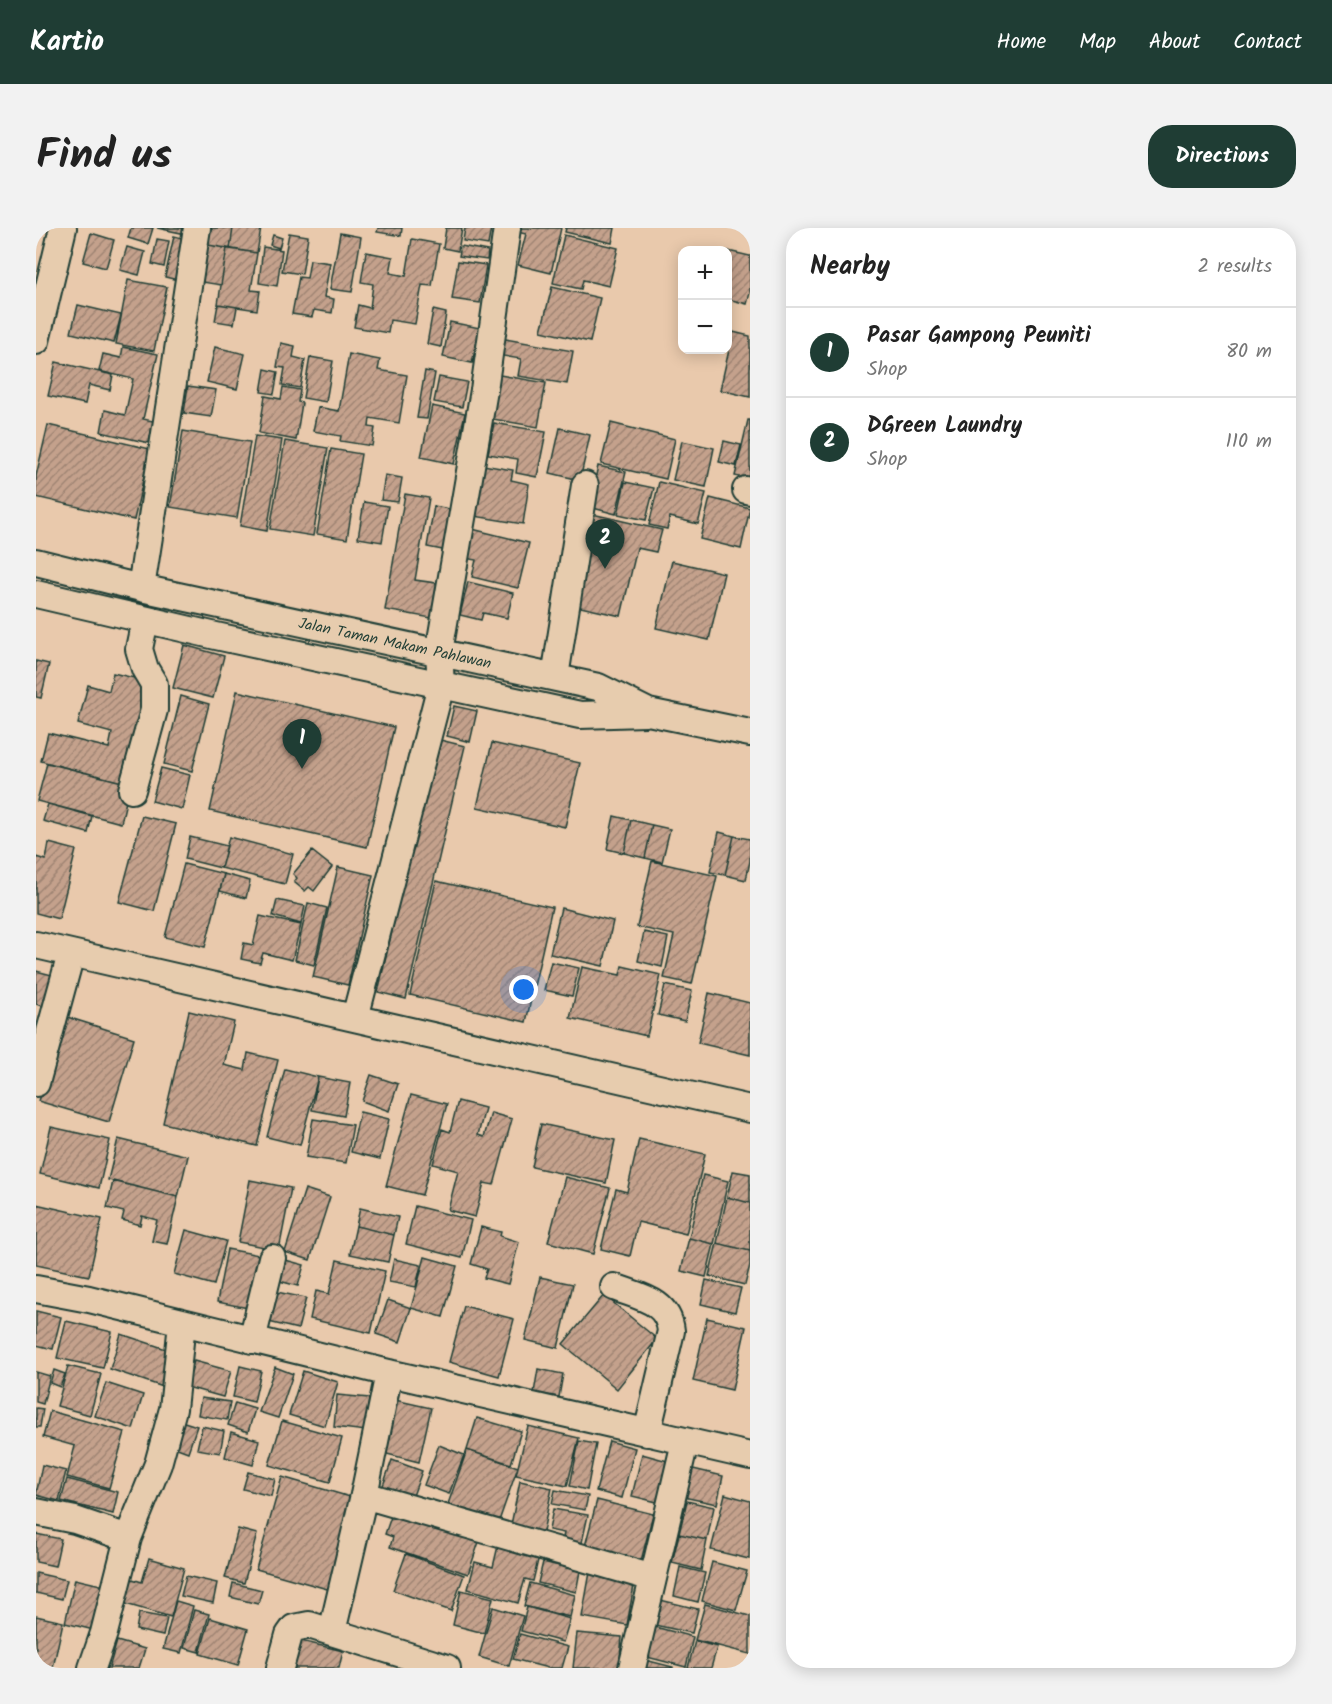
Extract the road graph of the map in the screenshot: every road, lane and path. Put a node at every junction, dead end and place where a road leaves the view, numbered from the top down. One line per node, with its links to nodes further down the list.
1 (63, 228): 4 (street)
2 (197, 228): 7 (street)
3 (507, 228): 12 (street)
4 (36, 341)
5 (585, 485): 13 (street)
6 (36, 562): 7 (street, Jalan Taman Makam Pahlawan)
7 (141, 588): 9 (street, Jalan Taman Makam Pahlawan)
8 (36, 594): 10 (street)
9 (225, 605): 11 (street); 12 (street, Jalan Taman Makam Pahlawan)
10 (145, 620): 11 (street); 17 (street)
11 (216, 636): 14 (street)
12 (439, 652): 13 (street, Jalan Taman Makam Pahlawan); 14 (street)
13 (555, 677): 15 (street, Jalan Taman Makam Pahlawan)
14 (441, 685): 15 (street); 20 (street)
15 (648, 712): 16 (street, Jalan Taman Makam Pahlawan)
16 (750, 733)
17 (132, 790)
18 (36, 945): 19 (street)
19 (71, 954): 20 (street); 21 (street)
20 (355, 1018): 22 (street)
21 (36, 1083)
22 (750, 1109)
23 (272, 1258): 27 (street)
24 (614, 1287): 29 (street)
25 (36, 1289): 26 (street)
26 (182, 1323): 27 (street); 34 (street)
27 (252, 1340): 28 (street)
28 (389, 1373): 29 (street); 32 (street)
29 (647, 1432): 30 (street)
30 (684, 1442): 31 (street); 35 (street)
31 (750, 1456)
32 (364, 1495): 35 (street); 36 (street)
33 (36, 1512): 34 (street)
34 (128, 1538): 37 (street)
35 (653, 1578): 40 (street)
36 (332, 1632): 38 (street); 39 (street)
37 (92, 1668)
38 (280, 1668)
39 (447, 1668)
40 (632, 1668)

